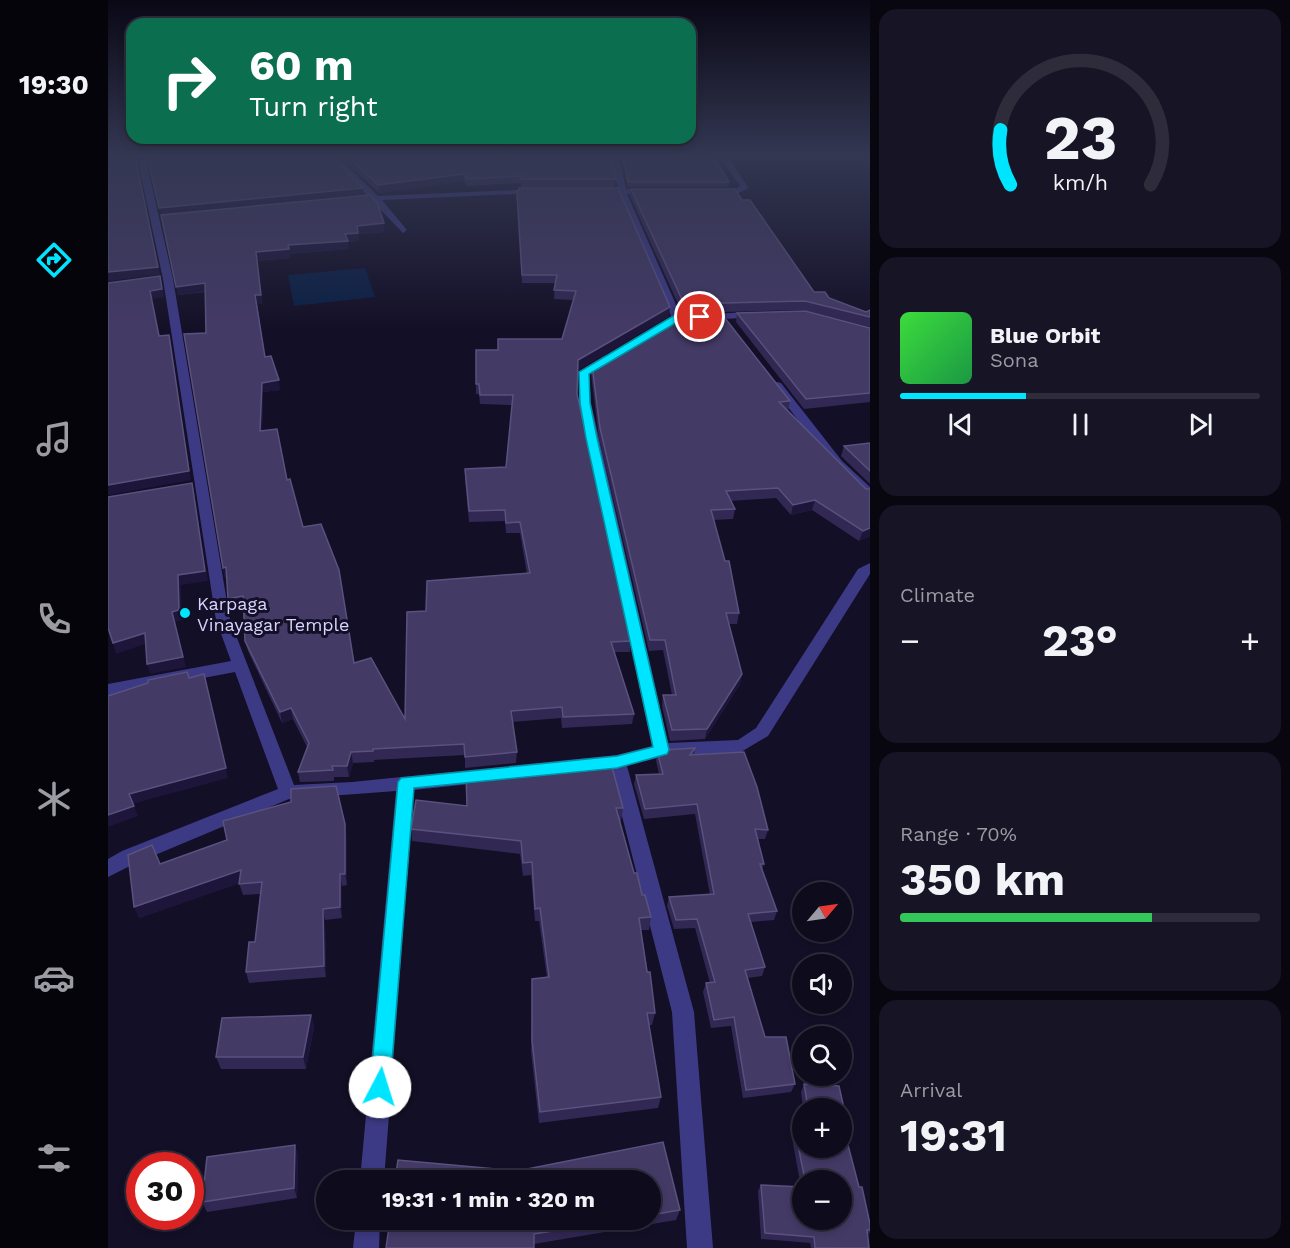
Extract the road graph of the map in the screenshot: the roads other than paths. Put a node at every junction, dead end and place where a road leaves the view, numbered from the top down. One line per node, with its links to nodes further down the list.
1 (151, 214): 10 (street)
2 (390, 214): 4 (street)
3 (631, 214): 5 (street)
4 (403, 230)
5 (768, 315)
6 (615, 354): 12 (street)
7 (766, 371): 8 (street)
8 (870, 494)
9 (870, 567): 12 (street)
10 (240, 665): 11 (street); 15 (street)
11 (108, 690)
12 (661, 750): 13 (street)
13 (617, 762): 14 (street); 20 (street)
14 (406, 782): 15 (street); 17 (street)
15 (288, 792): 16 (street)
16 (108, 869)
17 (373, 1170)
18 (367, 1230): 19 (street)
19 (366, 1248)
20 (700, 1248)

